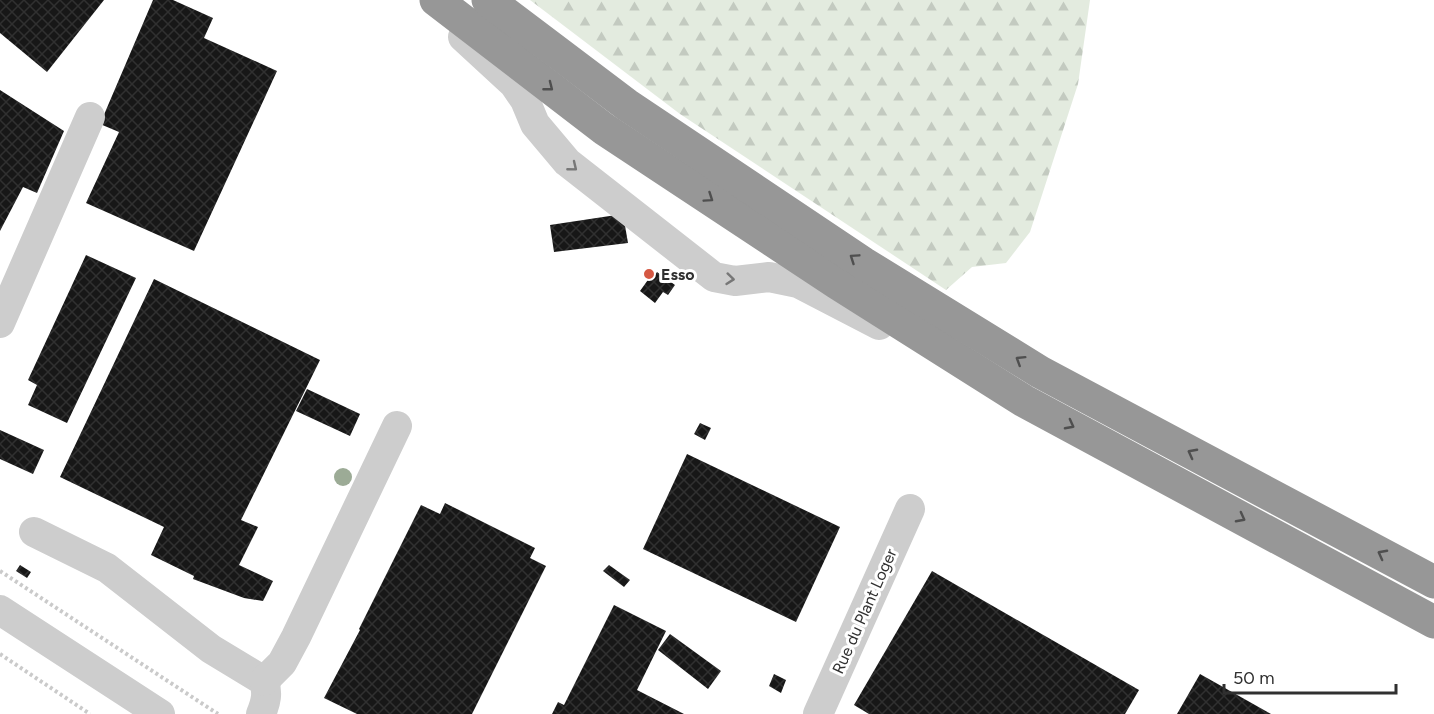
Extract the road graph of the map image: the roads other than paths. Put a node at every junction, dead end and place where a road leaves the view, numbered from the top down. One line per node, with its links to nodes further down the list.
1 (424, 0): 6 (street, one-way to 6)
2 (436, 0): 6 (highway, one-way to 6)
3 (488, 0): 10 (highway, one-way to 3)
4 (90, 117): 5 (street)
5 (0, 323)
6 (1024, 401): 12 (highway, one-way to 12)
7 (397, 426): 13 (street)
8 (910, 509): 16 (street, Rue du Plant Loger)
9 (34, 532): 13 (street)
10 (1434, 582)
11 (0, 610): 14 (street)
12 (1434, 622)
13 (264, 681): 15 (street)
14 (160, 714)
15 (261, 714)
16 (818, 714)

